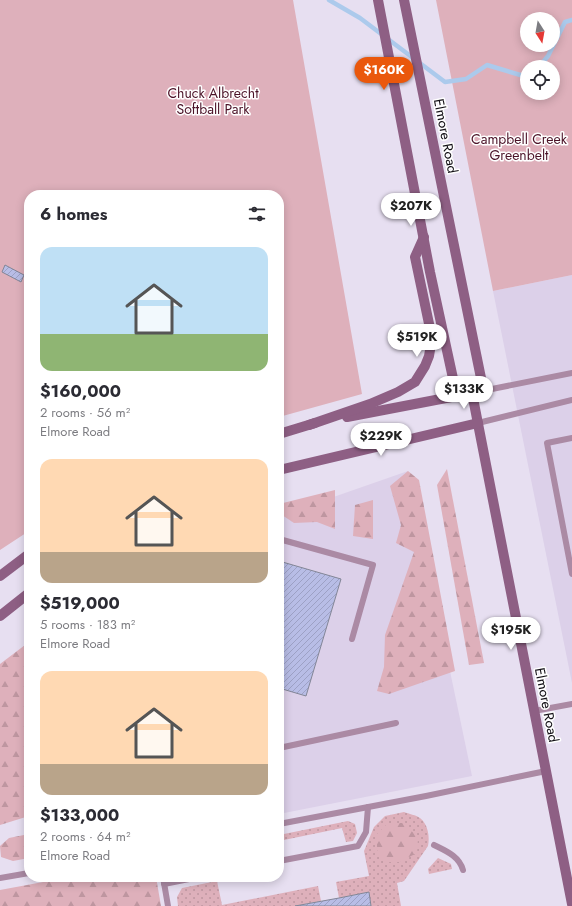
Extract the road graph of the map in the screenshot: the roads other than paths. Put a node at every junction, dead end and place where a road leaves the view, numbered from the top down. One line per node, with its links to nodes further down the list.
1 (378, 0): 3 (main road)
2 (404, 0): 5 (main road, Elmore Road)
3 (424, 237): 5 (main road); 8 (main road)
4 (572, 373): 5 (lane)
5 (472, 393): 7 (main road, Elmore Road); 8 (main road)
6 (572, 400): 7 (lane)
7 (478, 423): 11 (main road); 20 (main road, Elmore Road)
8 (309, 425): 9 (main road)
9 (284, 432)
10 (572, 438): 14 (lane)
11 (284, 469)
12 (284, 539): 18 (lane)
13 (24, 558): 15 (main road)
14 (572, 574)
15 (0, 576)
16 (24, 597): 17 (main road)
17 (0, 616)
18 (352, 639)
19 (572, 704): 20 (lane)
20 (534, 711): 23 (main road, Elmore Road)
21 (396, 723): 22 (lane)
22 (284, 747)
23 (546, 771): 24 (lane); 32 (main road, Elmore Road)
24 (368, 807): 25 (lane); 27 (lane)
25 (284, 823)
26 (434, 845): 28 (lane)
27 (284, 860)
28 (463, 870)
29 (24, 874): 30 (lane)
30 (0, 878)
31 (164, 882): 33 (lane)
32 (572, 904)
33 (168, 906)

